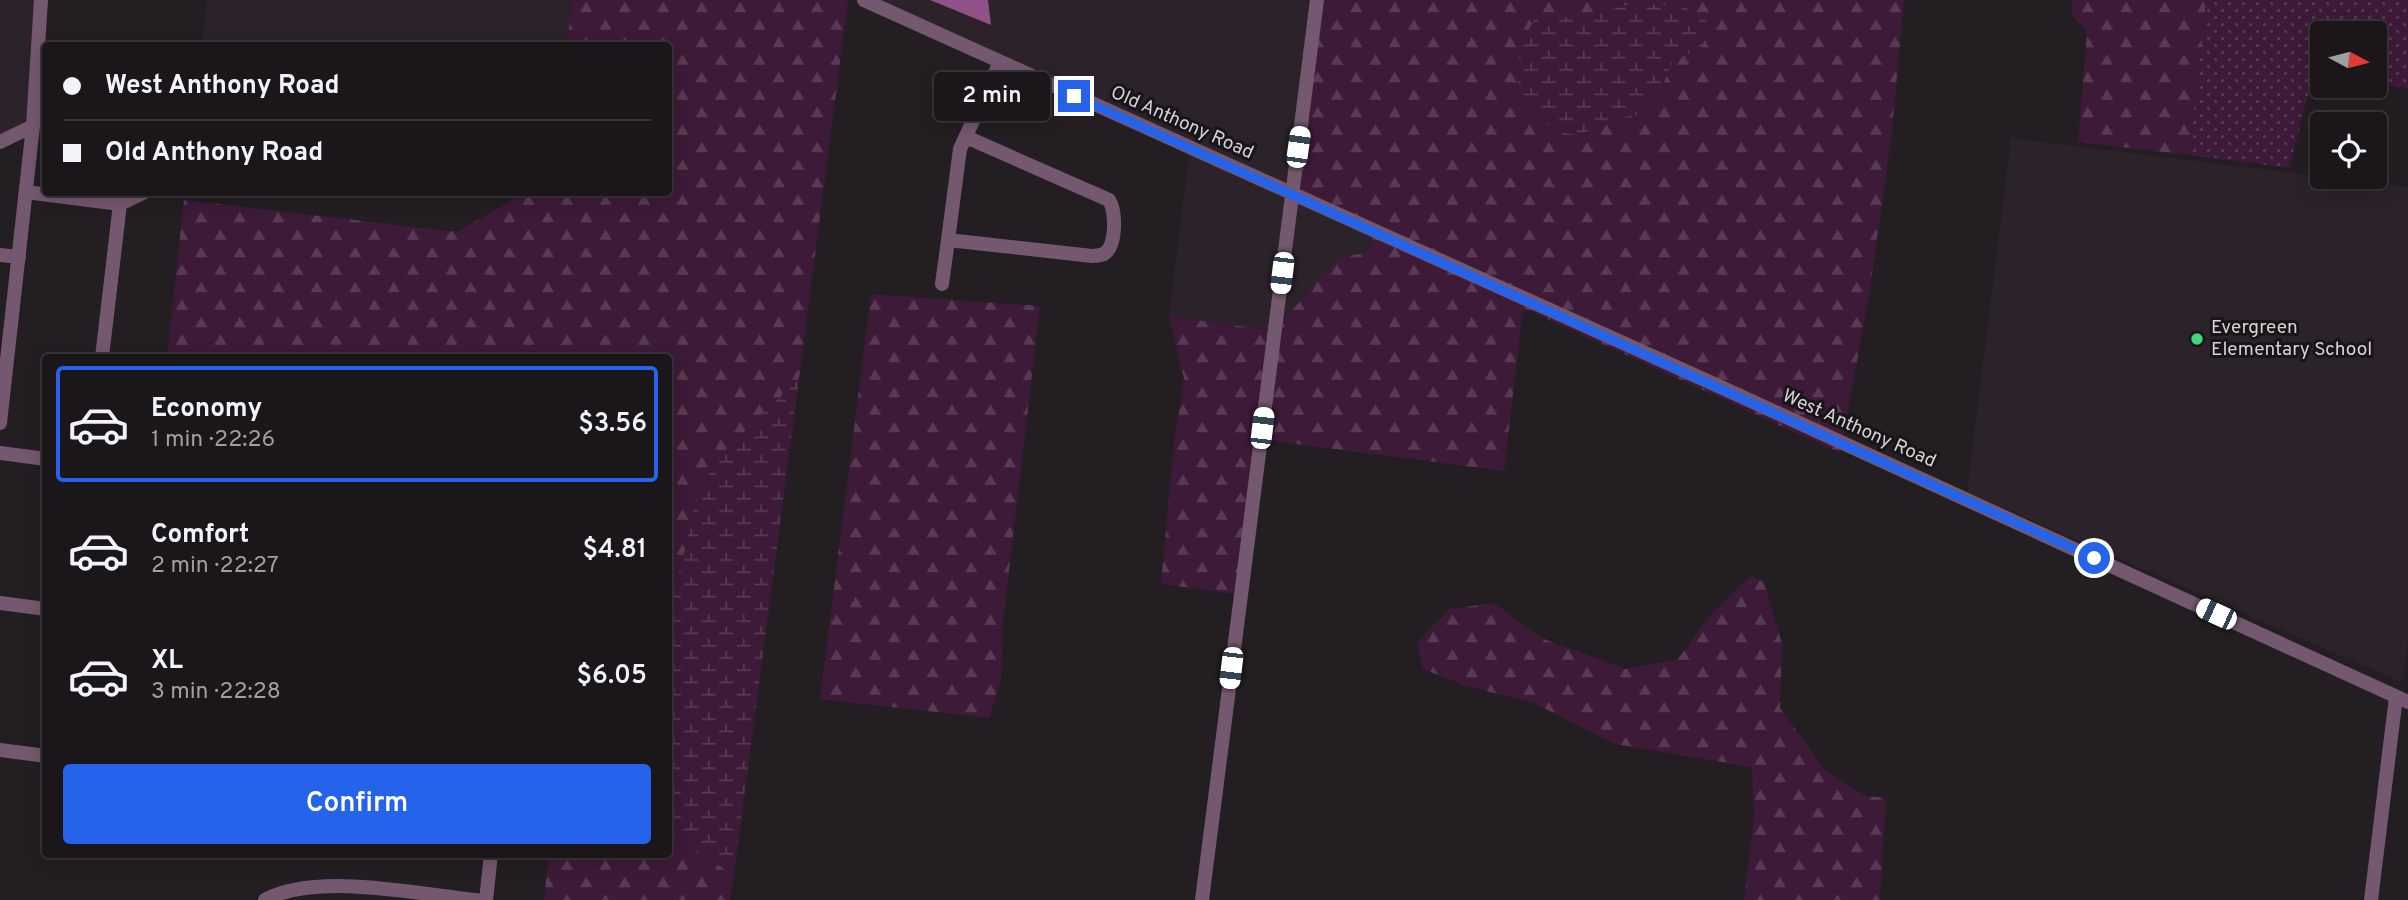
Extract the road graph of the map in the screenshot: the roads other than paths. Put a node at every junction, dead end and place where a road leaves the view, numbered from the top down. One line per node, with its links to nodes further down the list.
1 (41, 0): 5 (street)
2 (864, 0): 4 (street, Old Anthony Road)
3 (1317, 0): 10 (street)
4 (1000, 62): 6 (street); 10 (street, Old Anthony Road)
5 (33, 127): 7 (street); 8 (street)
6 (966, 137): 13 (street); 13 (street)
7 (0, 142)
8 (26, 192): 9 (street); 15 (street)
9 (42, 193)
10 (1292, 194): 24 (street, West Anthony Road); 31 (street)
11 (70, 196): 12 (street)
12 (113, 200): 17 (street)
13 (948, 240): 16 (street)
14 (0, 255): 15 (street)
15 (19, 257): 18 (street)
16 (942, 284)
17 (102, 354)
18 (2, 385): 19 (street)
19 (0, 423)
20 (0, 453): 21 (street)
21 (42, 458)
22 (0, 603): 23 (street)
23 (42, 608)
24 (2402, 700): 32 (street)
25 (0, 750): 26 (street)
26 (42, 755)
27 (491, 858): 30 (street)
28 (265, 900): 29 (street)
29 (476, 900)
30 (486, 900)
31 (1202, 900)
32 (2371, 900)

